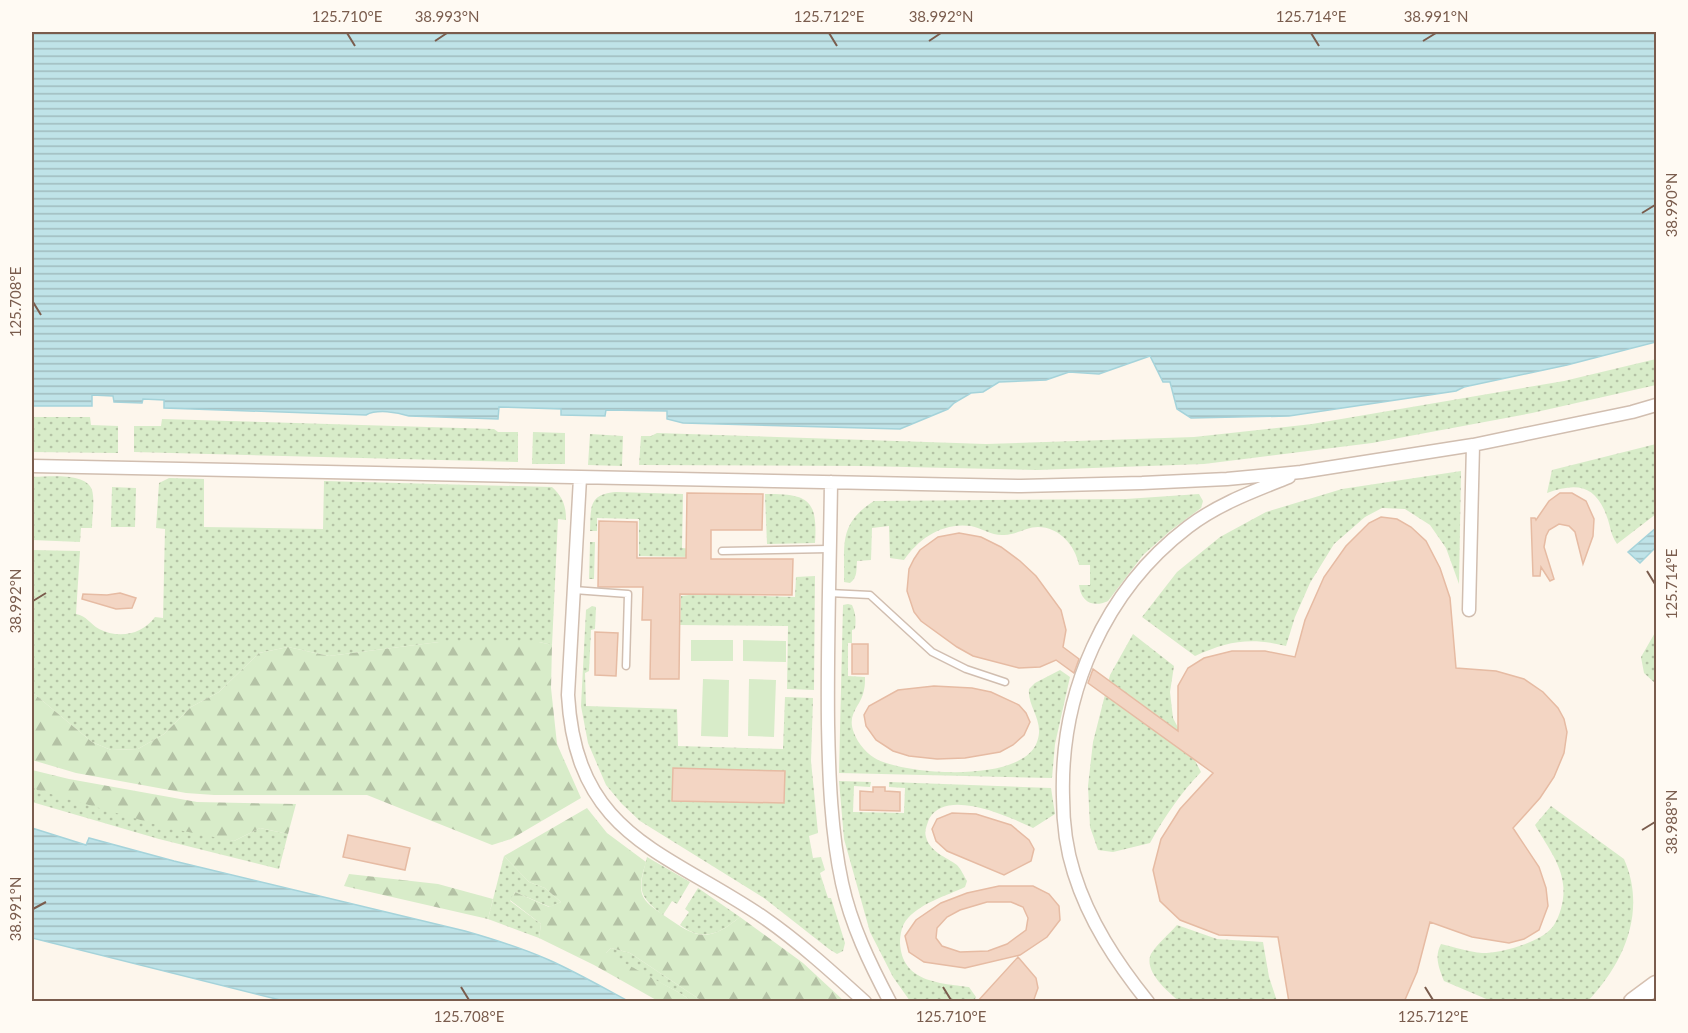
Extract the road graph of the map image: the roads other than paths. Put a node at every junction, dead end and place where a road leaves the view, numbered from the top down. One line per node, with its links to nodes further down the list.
1 (1656, 405): 2 (street)
2 (1473, 445): 4 (street); 11 (street)
3 (32, 466): 5 (street)
4 (1301, 472): 6 (street); 17 (street)
5 (580, 478): 6 (street); 9 (street)
6 (831, 482): 7 (street)
7 (830, 549): 8 (lane); 10 (street)
8 (722, 551)
9 (574, 590): 12 (lane); 15 (street)
10 (829, 593): 13 (lane); 16 (street)
11 (1469, 610)
12 (626, 666)
13 (1005, 682)
14 (1656, 985): 18 (street)
15 (865, 1002)
16 (890, 1002)
17 (1148, 1002)
18 (1633, 1002)

